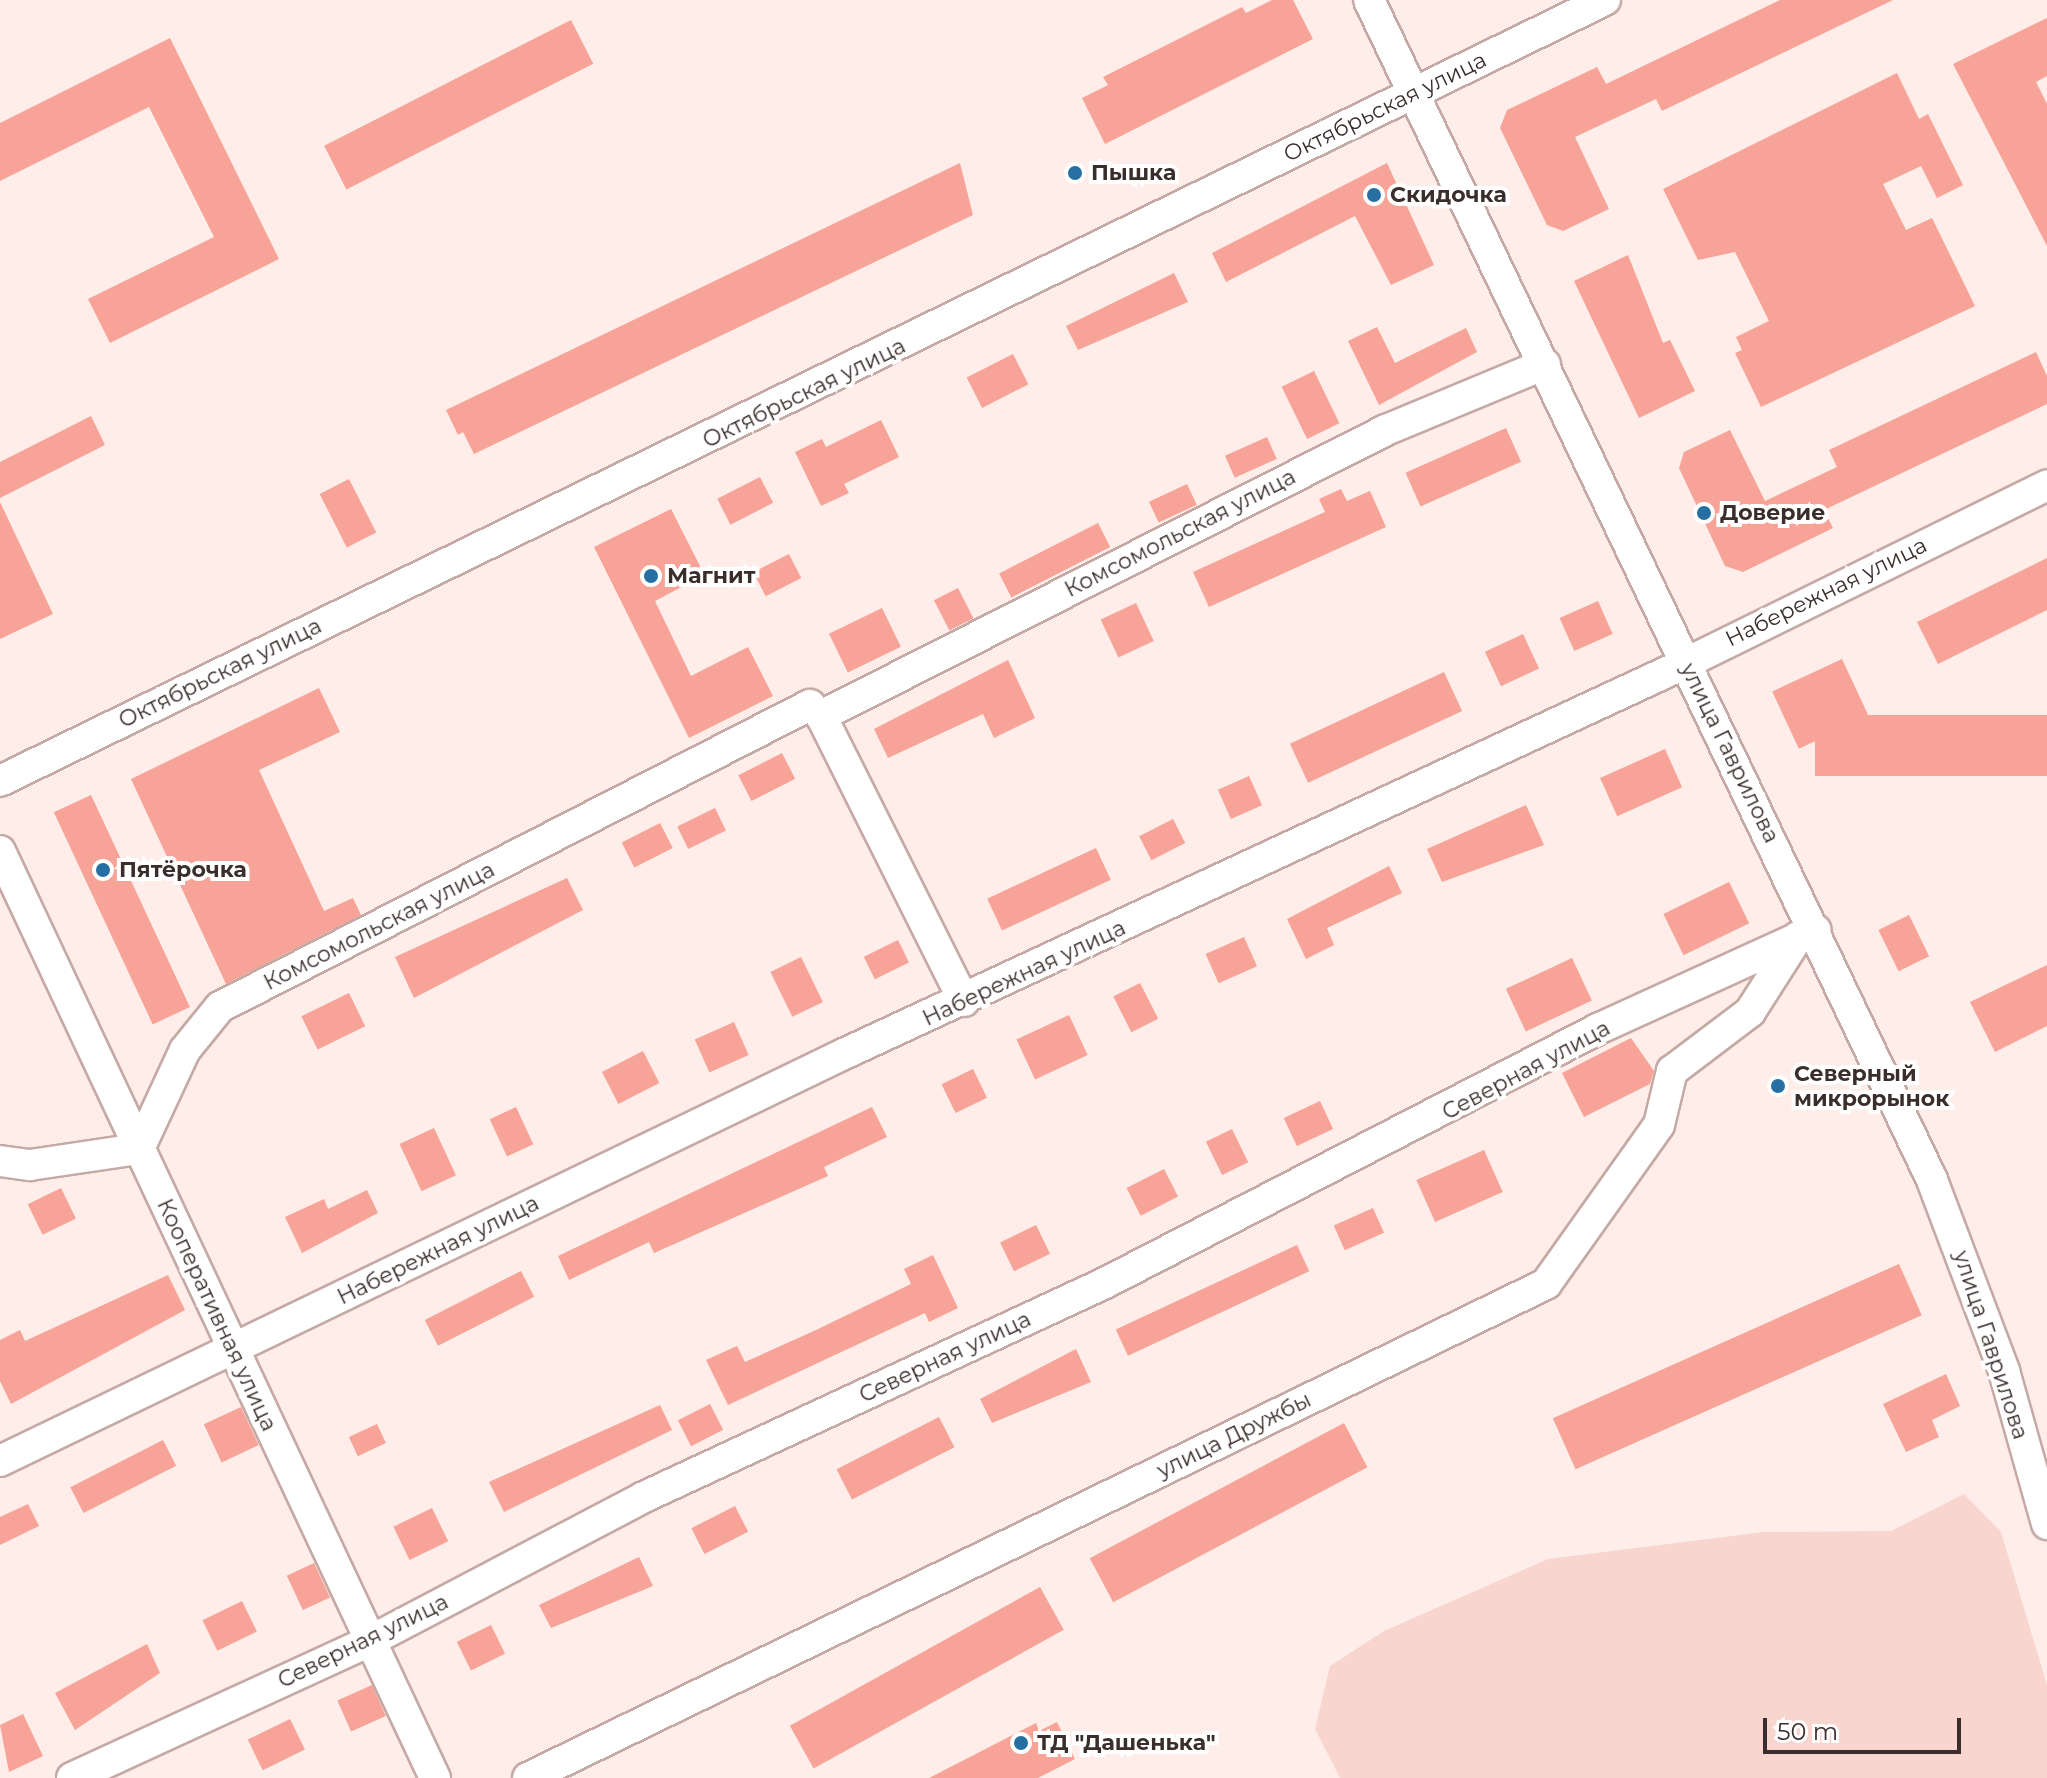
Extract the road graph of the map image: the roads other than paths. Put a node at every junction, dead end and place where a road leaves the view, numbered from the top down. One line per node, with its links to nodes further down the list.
1 (1369, 0): 3 (street, улица Гаврилова)
2 (1605, 0): 3 (street, Октябрьская улица)
3 (1413, 93): 4 (street, улица Гаврилова); 8 (street, Октябрьская улица)
4 (1545, 364): 6 (street, улица Гаврилова); 7 (street, Комсомольская улица)
5 (2047, 485): 6 (street, Набережная улица)
6 (1686, 663): 10 (street, улица Гаврилова); 11 (street, Набережная улица)
7 (816, 710): 11 (street); 12 (street, Комсомольская улица)
8 (0, 781)
9 (0, 851): 12 (street, Кооперативная улица)
10 (1806, 933): 16 (street, улица Гаврилова); 17 (street, Северная улица); 20 (street, улица Дружбы)
11 (964, 1001): 14 (street, Набережная улица)
12 (139, 1149): 13 (street); 14 (street, Кооперативная улица)
13 (0, 1161)
14 (233, 1349): 15 (street, Набережная улица); 17 (street, Кооперативная улица)
15 (0, 1461)
16 (2047, 1524)
17 (368, 1642): 18 (street, Северная улица); 19 (street, Кооперативная улица)
18 (72, 1778)
19 (435, 1778)
20 (528, 1778)

